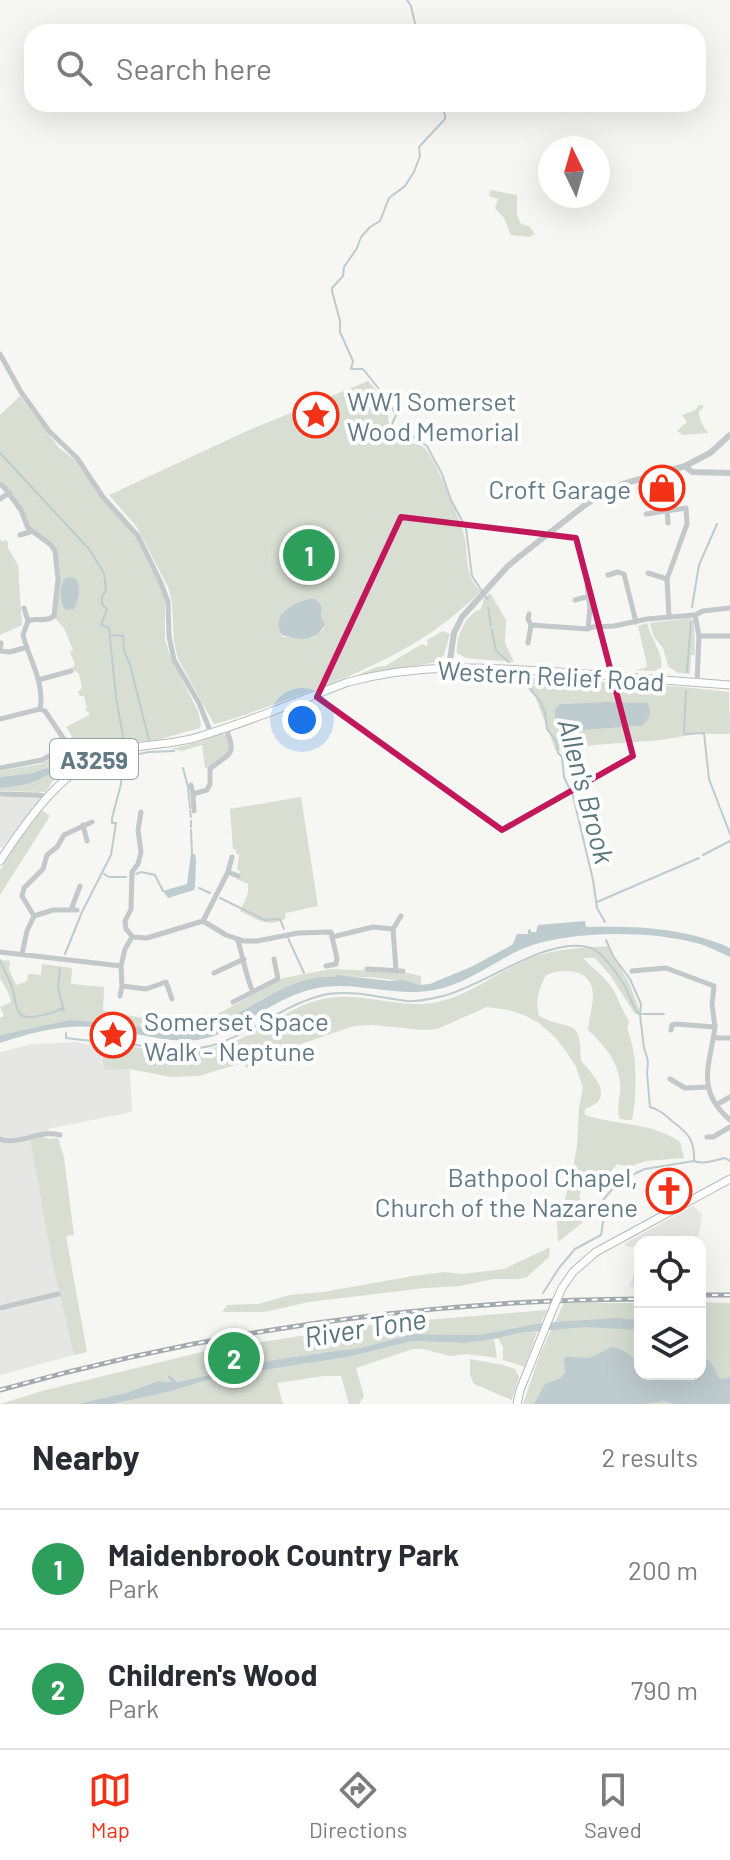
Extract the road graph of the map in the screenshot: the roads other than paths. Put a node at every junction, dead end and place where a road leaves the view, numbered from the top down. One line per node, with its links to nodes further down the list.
1 (0, 354): 46 (street)
2 (730, 435): 3 (street)
3 (685, 466): 4 (street); 36 (street)
4 (730, 473)
5 (1, 485): 6 (street)
6 (9, 493): 7 (street); 11 (street)
7 (0, 499)
8 (667, 510): 9 (street); 10 (street); 17 (street)
9 (646, 514)
10 (668, 523)
11 (30, 532): 12 (street); 26 (street)
12 (20, 535)
13 (634, 571): 15 (street)
14 (648, 573): 17 (street)
15 (624, 574): 16 (street); 27 (street)
16 (608, 575)
17 (667, 579): 25 (street)
18 (587, 586): 19 (street)
19 (589, 596): 20 (street); 29 (street)
20 (575, 600)
21 (24, 608): 26 (street)
22 (730, 608): 24 (street)
23 (529, 614): 28 (street)
24 (695, 615): 25 (street); 30 (street)
25 (669, 617): 27 (street)
26 (28, 621): 34 (street)
27 (636, 622): 29 (street)
28 (531, 625): 29 (street); 33 (street)
29 (588, 629)
30 (699, 636): 31 (street); 40 (street)
31 (730, 636)
32 (1, 643): 35 (street)
33 (528, 643)
34 (27, 647): 35 (street); 39 (street)
35 (0, 651)
36 (449, 667): 40 (main road, Western Relief Road / A3259); 45 (main road, Western Relief Road / A3259)
37 (71, 671): 38 (street)
38 (55, 676): 39 (street); 41 (street)
39 (38, 680): 43 (street)
40 (697, 682): 42 (main road, Western Relief Road / A3259)
41 (57, 683)
42 (730, 685)
43 (40, 709): 44 (street); 47 (street)
44 (0, 719)
45 (225, 728): 46 (main road, A3259); 52 (street)
46 (211, 733): 48 (main road, A3259)
47 (68, 745): 48 (street); 49 (street)
48 (82, 766): 53 (main road, A3259)
49 (0, 768)
50 (191, 785): 52 (street)
51 (0, 794): 53 (street)
52 (193, 794): 54 (street)
53 (48, 797): 60 (main road, A3259)
54 (194, 811)
55 (141, 812): 68 (street)
56 (92, 822): 57 (street)
57 (83, 825): 58 (street); 64 (street)
58 (87, 841)
59 (232, 857): 61 (street)
60 (0, 861)
61 (228, 872): 62 (street); 66 (street)
62 (238, 876)
63 (80, 886): 64 (street)
64 (34, 916): 72 (street)
65 (401, 916): 67 (street)
66 (203, 921): 68 (street); 70 (street)
67 (393, 929): 69 (street); 77 (street)
68 (132, 937): 75 (street)
69 (332, 937): 70 (street); 76 (street)
70 (238, 940): 73 (street)
71 (0, 952): 72 (street)
72 (22, 954): 75 (street)
73 (244, 959): 79 (street); 81 (street)
74 (274, 959): 81 (street)
75 (121, 966): 80 (street)
76 (326, 966)
77 (367, 969)
78 (632, 971): 86 (street)
79 (214, 973)
80 (122, 986): 82 (street); 83 (street)
81 (253, 992): 84 (street)
82 (120, 996)
83 (172, 999)
84 (233, 1002)
85 (672, 1024): 86 (street)
86 (715, 1027): 87 (street)
87 (714, 1038): 88 (street); 90 (street)
88 (730, 1038)
89 (673, 1083): 90 (street)
90 (708, 1087): 92 (street)
91 (730, 1097): 92 (street)
92 (716, 1105): 93 (street)
93 (730, 1120)
94 (730, 1127): 97 (street)
95 (60, 1135): 96 (street)
96 (0, 1139)
97 (711, 1139)
98 (728, 1180): 101 (main road, bridge)
99 (58, 1294): 100 (street)
100 (0, 1308)
101 (517, 1401)

